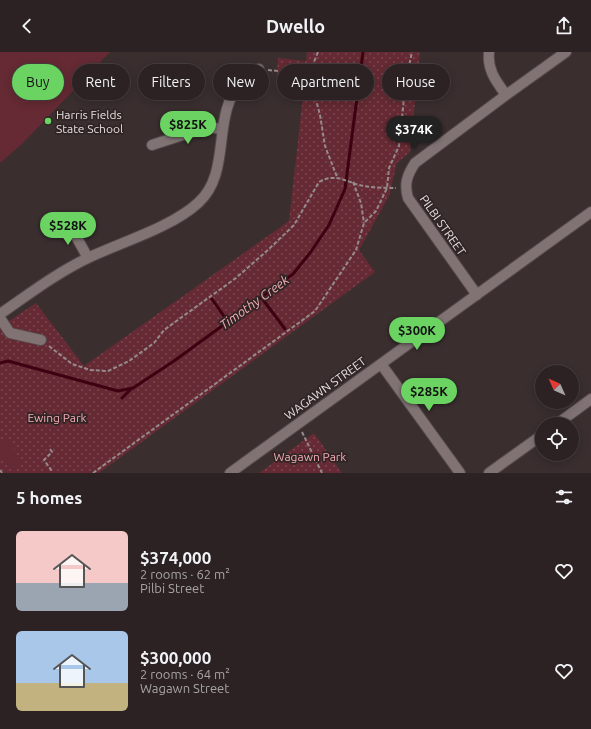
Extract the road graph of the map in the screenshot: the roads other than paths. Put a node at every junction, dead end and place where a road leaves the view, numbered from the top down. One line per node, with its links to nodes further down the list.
1 (489, 52): 3 (street)
2 (566, 52): 3 (street, PILBI STREET)
3 (506, 95): 10 (street, PILBI STREET)
4 (231, 100): 5 (street)
5 (222, 129): 6 (street); 9 (street)
6 (152, 145)
7 (591, 212): 10 (street, WAGAWN STREET)
8 (68, 222): 9 (street)
9 (88, 258): 11 (street)
10 (477, 294): 14 (street, WAGAWN STREET)
11 (0, 314)
12 (0, 318): 13 (street)
13 (40, 340)
14 (381, 364): 18 (street, WAGAWN STREET); 19 (street)
15 (591, 400): 16 (street)
16 (567, 417)
17 (535, 440): 20 (street)
18 (230, 473)
19 (460, 473)
20 (489, 473)

